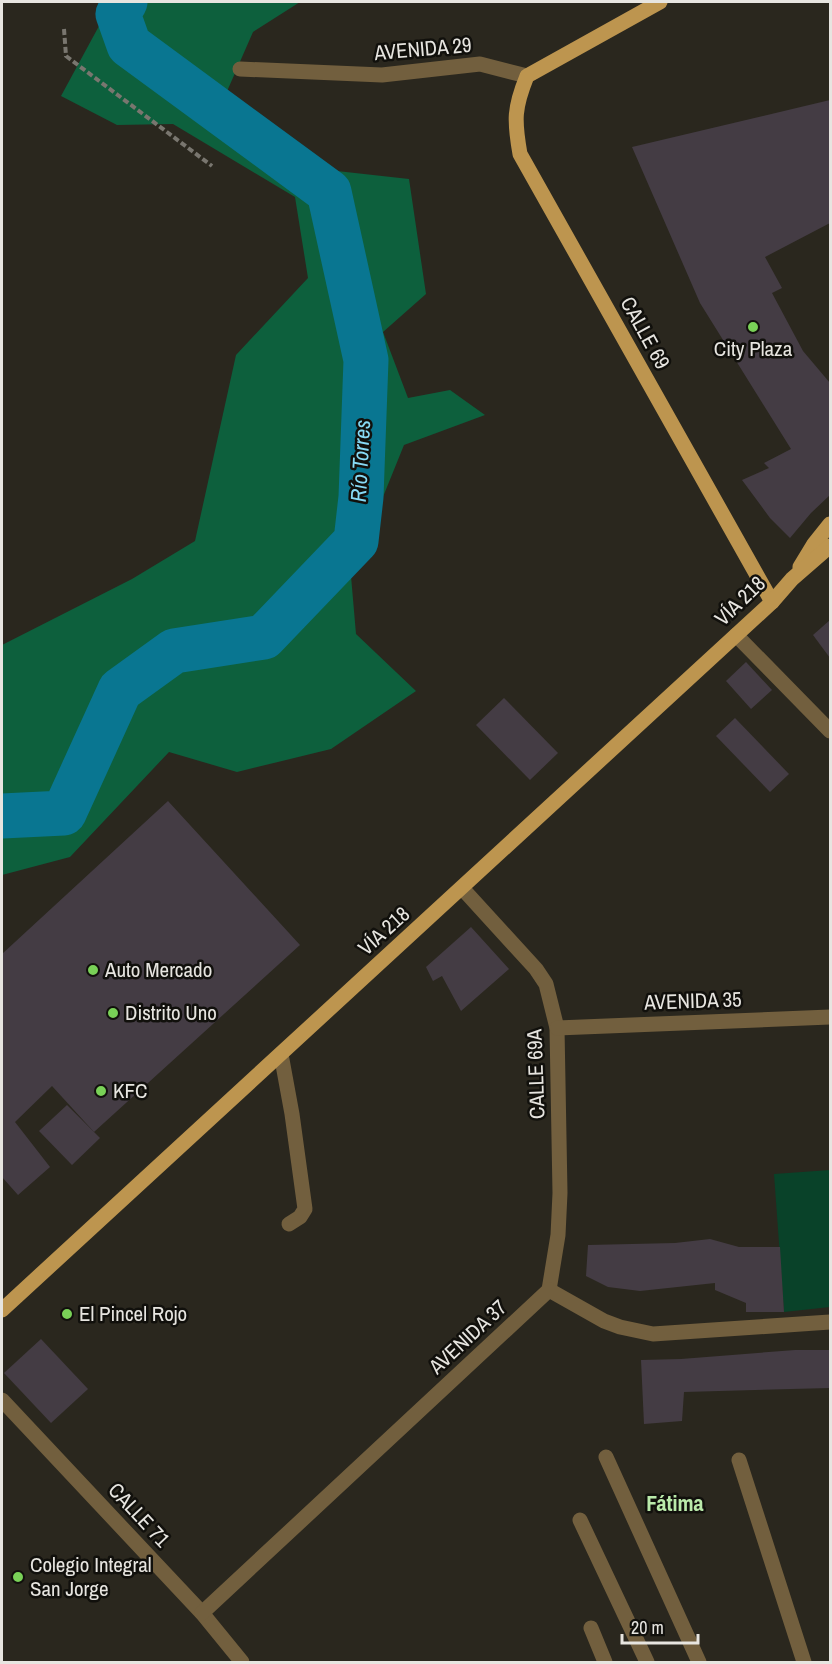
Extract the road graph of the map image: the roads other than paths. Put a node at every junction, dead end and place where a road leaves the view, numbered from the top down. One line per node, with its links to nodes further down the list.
1 (660, 2): 3 (main road)
2 (240, 69): 3 (street, AVENIDA 29)
3 (527, 76): 7 (main road, CALLE 69)
4 (831, 524): 6 (main road, VÍA 218)
5 (831, 546): 6 (main road, VÍA 218)
6 (792, 579): 7 (main road, VÍA 218)
7 (772, 602): 8 (main road, VÍA 218)
8 (736, 635): 9 (street); 10 (main road, VÍA 218)
9 (831, 731)
10 (462, 888): 12 (street, CALLE 69A); 13 (main road, VÍA 218)
11 (831, 1017): 12 (street, AVENIDA 35)
12 (557, 1028): 15 (street, CALLE 69A)
13 (281, 1054): 14 (street); 16 (main road, VÍA 218)
14 (289, 1224)
15 (549, 1290): 17 (street); 22 (street, AVENIDA 37)
16 (2, 1310)
17 (831, 1322)
18 (2, 1400): 22 (street, CALLE 71)
19 (606, 1457): 27 (street)
20 (739, 1460): 28 (street)
21 (580, 1520): 26 (street)
22 (202, 1613): 24 (street, CALLE 71)
23 (591, 1628): 25 (street)
24 (242, 1662)
25 (605, 1662)
26 (647, 1662)
27 (699, 1662)
28 (804, 1662)

